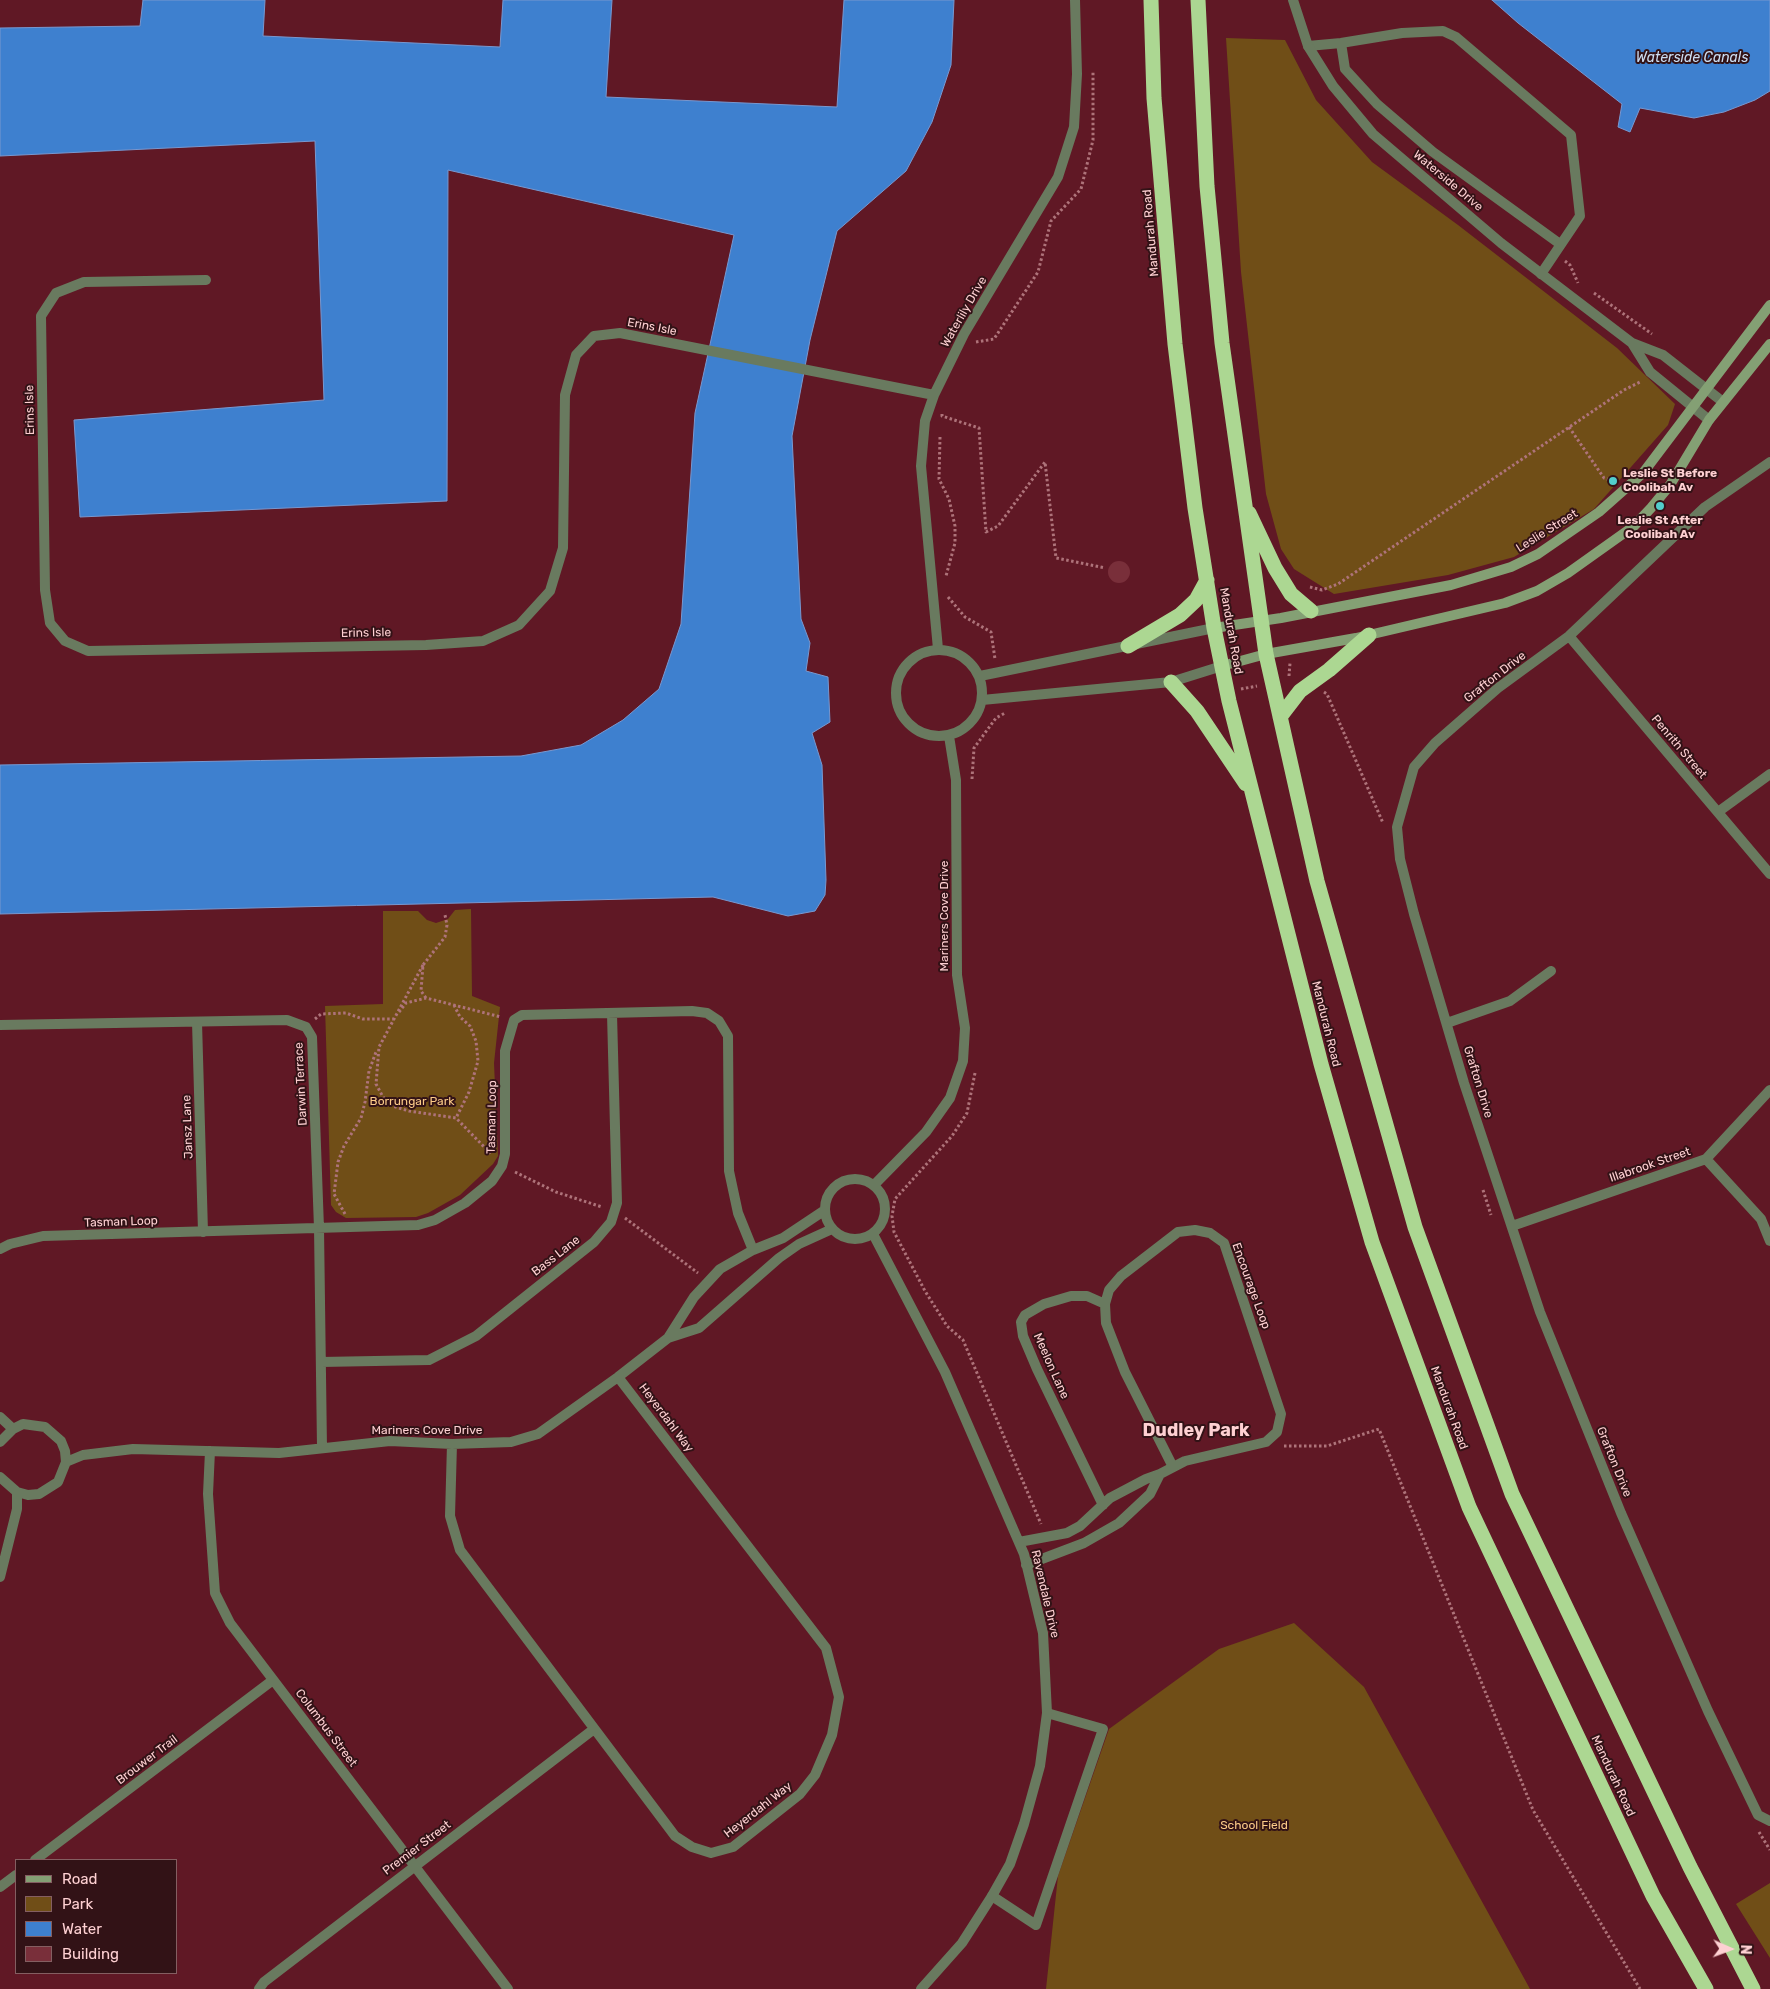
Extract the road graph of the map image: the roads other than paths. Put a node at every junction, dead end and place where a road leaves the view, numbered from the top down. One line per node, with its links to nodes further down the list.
1 (1075, 0): 14 (street, Waterlily Drive)
2 (1151, 0): 20 (highway, Mandurah Road)
3 (1198, 0): 19 (highway)
4 (1293, 0): 6 (street, Waterside Drive)
5 (1341, 43): 6 (street); 7 (street); 7 (street)
6 (1308, 46): 8 (street, Waterside Drive)
7 (1560, 244): 8 (street)
8 (1541, 274): 11 (street, Waterside Drive)
9 (206, 280): 14 (street, Erins Isle)
10 (1770, 306): 13 (street, Leslie Street)
11 (1632, 343): 13 (street, Waterside Drive); 16 (street, Waterside Drive)
12 (1770, 344): 15 (street)
13 (1706, 388): 15 (street, Waterside Drive); 16 (street, Leslie Street)
14 (934, 395): 27 (street, Waterlily Drive)
15 (1723, 402): 17 (street)
16 (1692, 406): 17 (street, Waterside Drive); 21 (street, Leslie Street)
17 (1709, 420): 24 (street)
18 (1770, 462): 25 (street, Grafton Drive)
19 (1244, 501): 21 (highway); 22 (highway)
20 (1207, 580): 23 (highway, Mandurah Road); 26 (highway)
21 (1312, 611): 22 (street, Leslie Street)
22 (1260, 621): 23 (street, Leslie Street); 28 (highway)
23 (1214, 628): 26 (street); 29 (highway, Mandurah Road)
24 (1369, 635): 28 (street); 33 (highway)
25 (1569, 636): 37 (street, Penrith Street); 42 (street, Grafton Drive)
26 (1128, 646): 30 (street)
27 (938, 649): 30 (street); 34 (street)
28 (1266, 654): 29 (street); 33 (highway)
29 (1222, 666): 31 (street); 36 (highway, Mandurah Road)
30 (980, 676): 32 (street)
31 (1171, 682): 32 (street); 36 (highway)
32 (982, 700): 34 (street)
33 (1280, 717): 88 (highway)
34 (949, 736): 46 (street, Mariners Cove Drive)
35 (1770, 774): 37 (street)
36 (1252, 794): 87 (highway, Mandurah Road)
37 (1718, 812): 38 (street, Penrith Street)
38 (1770, 874)
39 (1551, 971): 42 (street)
40 (612, 1014): 49 (street, Tasman Loop); 55 (street); 58 (street, Bass Lane)
41 (197, 1022): 43 (street, Darwin Terrace); 49 (street, Darwin Terrace); 51 (street, Jansz Lane)
42 (1447, 1023): 48 (street, Grafton Drive)
43 (0, 1025)
44 (1770, 1090): 45 (street, Illabrook Street)
45 (1706, 1159): 48 (street, Illabrook Street); 53 (street)
46 (875, 1184): 47 (street); 52 (street)
47 (825, 1210): 50 (street); 55 (street, Mariners Cove Drive)
48 (1512, 1226): 78 (street, Grafton Drive)
49 (319, 1228): 51 (street, Tasman Loop); 58 (street, Darwin Terrace)
50 (832, 1229): 52 (street); 57 (street, Mariners Cove Drive)
51 (203, 1232): 54 (street, Tasman Loop)
52 (873, 1234): 72 (street, Ravendale Drive)
53 (1770, 1241)
54 (0, 1249)
55 (753, 1250): 57 (street, Mariners Cove Drive)
56 (1105, 1304): 67 (street); 67 (street, Encourage Loop); 71 (street, Meelon Lane)
57 (668, 1338): 59 (street, Mariners Cove Drive)
58 (321, 1362): 64 (street, Darwin Terrace)
59 (618, 1377): 63 (street, Mariners Cove Drive); 77 (street, Heyerdahl Way)
60 (0, 1417): 61 (street)
61 (13, 1429): 62 (street); 66 (street)
62 (0, 1442)
63 (452, 1444): 64 (street, Mariners Cove Drive); 77 (street, Heyerdahl Way)
64 (322, 1448): 65 (street, Mariners Cove Drive)
65 (210, 1451): 66 (street, Mariners Cove Drive); 75 (street, Columbus Street)
66 (66, 1462): 70 (street)
67 (1172, 1467): 68 (street, Encourage Loop)
68 (1160, 1474): 71 (street, Encourage Loop); 73 (street)
69 (0, 1477): 70 (street)
70 (17, 1492): 74 (street)
71 (1102, 1505): 72 (street, Encourage Loop)
72 (1019, 1542): 73 (street, Ravendale Drive)
73 (1026, 1564): 76 (street, Ravendale Drive)
74 (0, 1577)
75 (274, 1680): 79 (street, Brouwer Trail); 80 (street, Columbus Street)
76 (1047, 1714): 83 (street, Ravendale Drive); 83 (street)
77 (594, 1729): 80 (street, Premier Street)
78 (1770, 1821)
79 (37, 1859)
80 (415, 1865): 84 (street, Premier Street); 85 (street, Columbus Street)
81 (15, 1876): 82 (street)
82 (0, 1887)
83 (992, 1896): 86 (street, Ravendale Drive)
84 (259, 1989)
85 (508, 1989)
86 (921, 1989)
87 (1706, 1989)
88 (1753, 1989)

